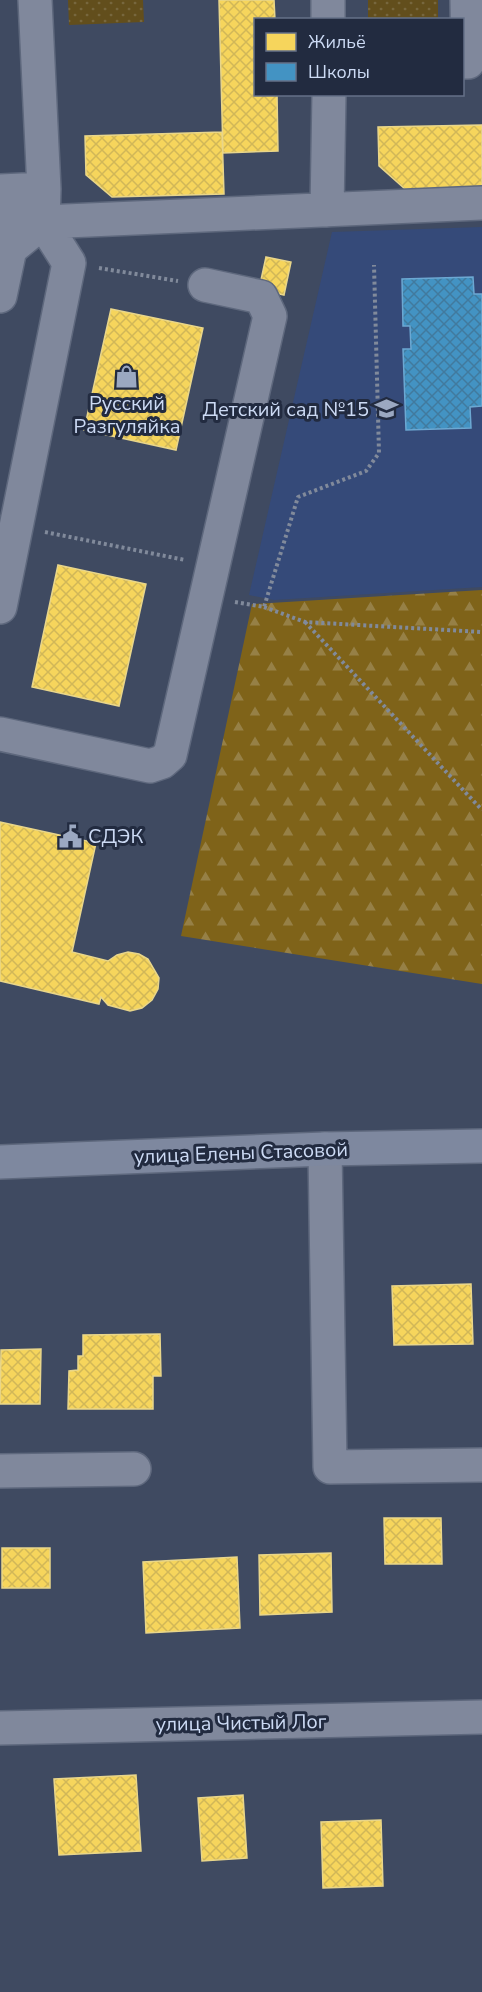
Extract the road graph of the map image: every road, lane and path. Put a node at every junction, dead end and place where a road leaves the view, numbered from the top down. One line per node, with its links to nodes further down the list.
1 (35, 0): 7 (street)
2 (328, 0): 4 (street)
3 (467, 0): 5 (street)
4 (328, 18)
5 (464, 62)
6 (329, 96): 10 (street)
7 (44, 189): 8 (street); 11 (street)
8 (0, 191)
9 (482, 203): 10 (street)
10 (327, 210): 11 (street)
11 (43, 222): 12 (street); 13 (street); 16 (street)
12 (0, 223)
13 (69, 263): 15 (path); 17 (street)
14 (374, 265): 21 (path)
15 (205, 285): 18 (street)
16 (0, 296)
17 (16, 527): 18 (path); 20 (street)
18 (212, 566): 19 (street)
19 (204, 597): 21 (path); 24 (street)
20 (0, 607)
21 (264, 608): 22 (path)
22 (305, 622): 23 (path); 25 (path)
23 (482, 633)
24 (0, 734)
25 (482, 810)
26 (482, 1146): 27 (main road, улица Елены Стасовой)
27 (325, 1149): 28 (main road, улица Елены Стасовой); 29 (street)
28 (0, 1162)
29 (482, 1465)
30 (134, 1469): 31 (street)
31 (0, 1472)
32 (482, 1717): 33 (street, улица Чистый Лог)
33 (0, 1728)

